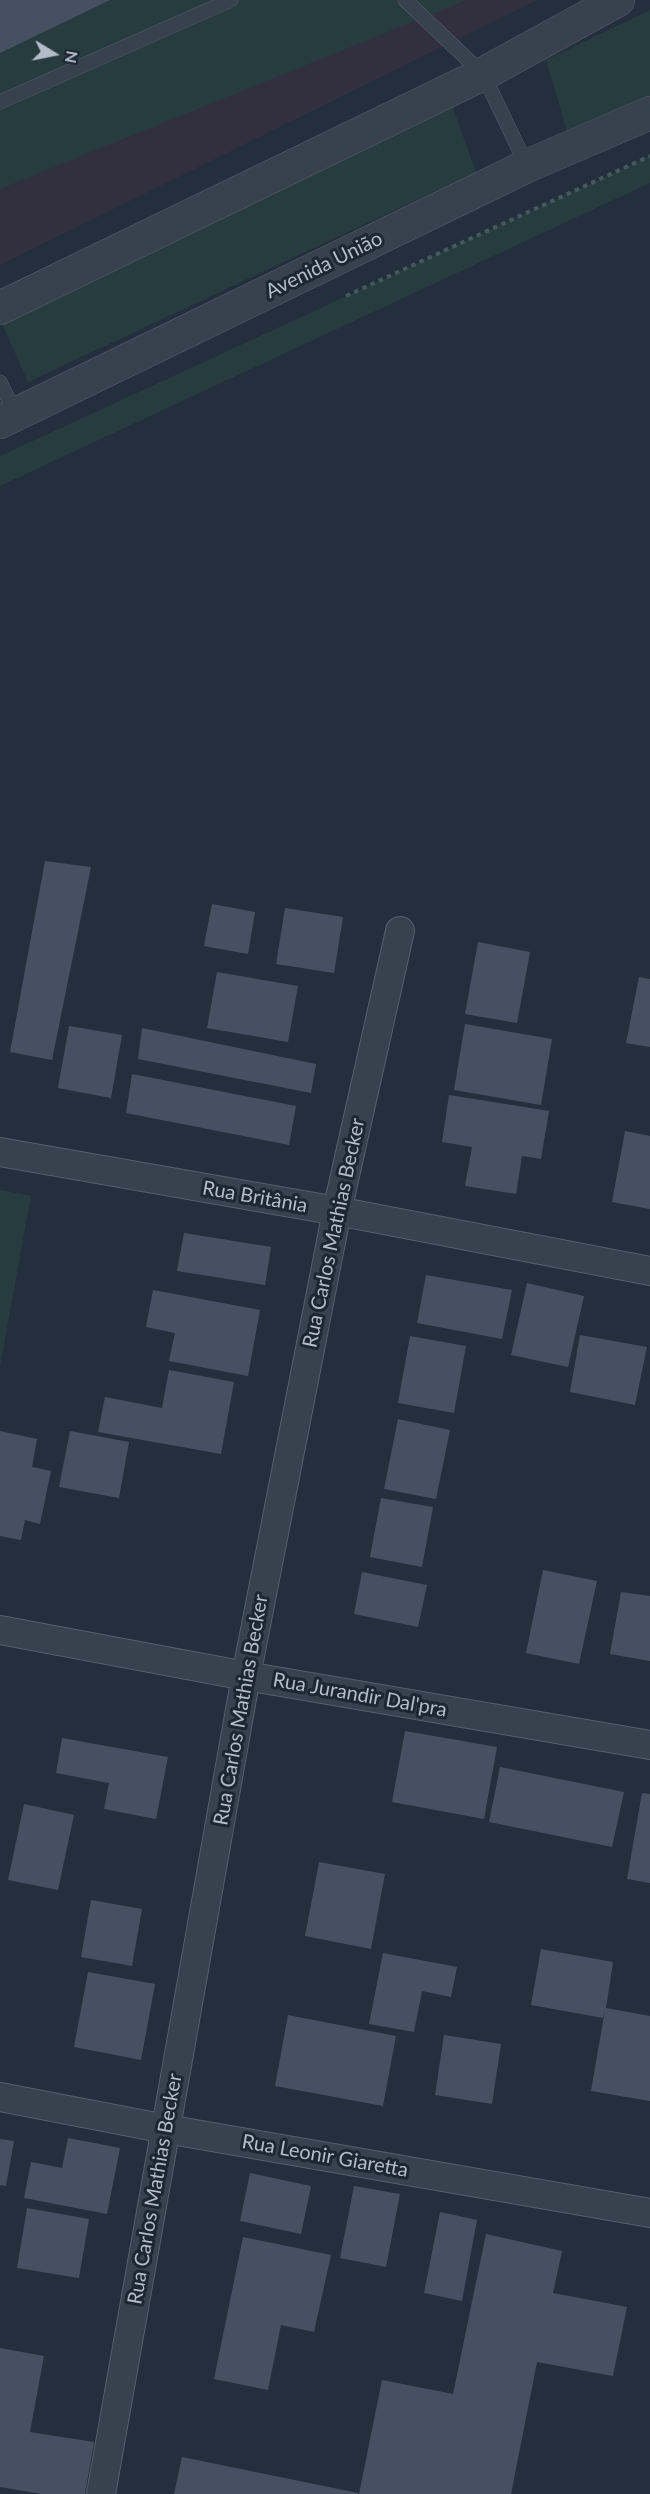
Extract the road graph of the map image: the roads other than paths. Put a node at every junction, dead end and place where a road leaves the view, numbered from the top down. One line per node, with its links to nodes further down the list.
1 (231, 0): 5 (lane)
2 (405, 0): 4 (lane)
3 (618, 0): 4 (street)
4 (483, 74): 7 (lane); 8 (street)
5 (1, 104)
6 (650, 113): 7 (street, Avenida União)
7 (527, 166): 10 (street, Avenida União)
8 (0, 308)
9 (0, 382): 10 (lane)
10 (8, 419)
11 (400, 931): 13 (street, Rua Carlos Mathias Becker)
12 (0, 1152): 13 (street, Rua Britânia)
13 (337, 1211): 14 (street, Rua Britânia); 16 (street, Rua Carlos Mathias Becker)
14 (650, 1271)
15 (0, 1630): 16 (street, Rua Jurandir Dal'pra)
16 (246, 1676): 17 (street, Rua Jurandir Dal'pra); 19 (street, Rua Carlos Mathias Becker)
17 (650, 1745)
18 (0, 2097): 19 (street, Rua Leonir Giaretta)
19 (166, 2129): 20 (street, Rua Leonir Giaretta); 21 (street, Rua Carlos Mathias Becker)
20 (650, 2213)
21 (101, 2494)

